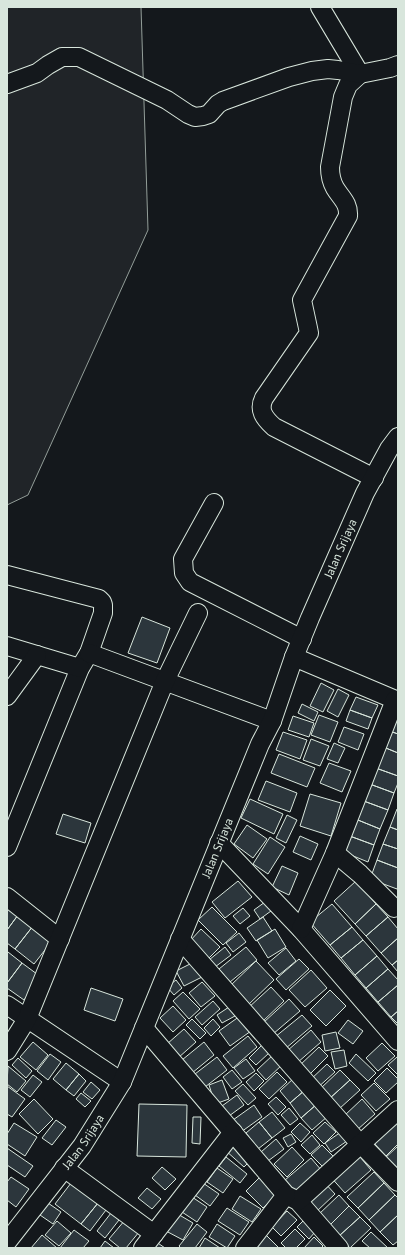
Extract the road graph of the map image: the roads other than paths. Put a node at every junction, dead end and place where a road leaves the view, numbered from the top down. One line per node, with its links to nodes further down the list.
1 (320, 7): 3 (street)
2 (398, 65): 3 (street)
3 (360, 74): 4 (street); 6 (street)
4 (7, 84)
5 (398, 437): 6 (street, Jalan Srijaya)
6 (374, 478): 10 (street, Jalan Srijaya)
7 (214, 503): 10 (street)
8 (7, 575): 12 (street)
9 (198, 613): 16 (street)
10 (302, 639): 14 (street, Jalan Srijaya)
11 (7, 646): 13 (street)
12 (89, 653): 15 (street); 16 (street)
13 (37, 656): 15 (street); 17 (street)
14 (294, 657): 18 (street); 19 (street, Jalan Srijaya)
15 (80, 668): 21 (street)
16 (165, 681): 19 (street); 26 (street)
17 (7, 696)
18 (397, 701): 22 (street)
19 (272, 721): 20 (street, Jalan Srijaya)
20 (219, 843): 25 (street); 27 (street, Jalan Srijaya)
21 (7, 848)
22 (335, 852): 24 (street); 25 (street)
23 (7, 897): 26 (street)
24 (397, 906)
25 (301, 929): 31 (street)
26 (60, 939): 29 (street)
27 (180, 939): 30 (street, Jalan Srijaya); 36 (street)
28 (7, 1005): 29 (street)
29 (27, 1020): 32 (street); 33 (street)
30 (144, 1028): 33 (street, Jalan Srijaya); 35 (street)
31 (398, 1041)
32 (7, 1051)
33 (122, 1082): 37 (street, Jalan Srijaya)
34 (398, 1110): 36 (street)
35 (233, 1132): 39 (street); 40 (street)
36 (361, 1144): 38 (street); 39 (street)
37 (64, 1168): 40 (street); 41 (street, Jalan Srijaya)
38 (398, 1182)
39 (292, 1198): 43 (street); 44 (street)
40 (154, 1234): 42 (street)
41 (7, 1242)
42 (143, 1248)
43 (244, 1248)
44 (339, 1248)

